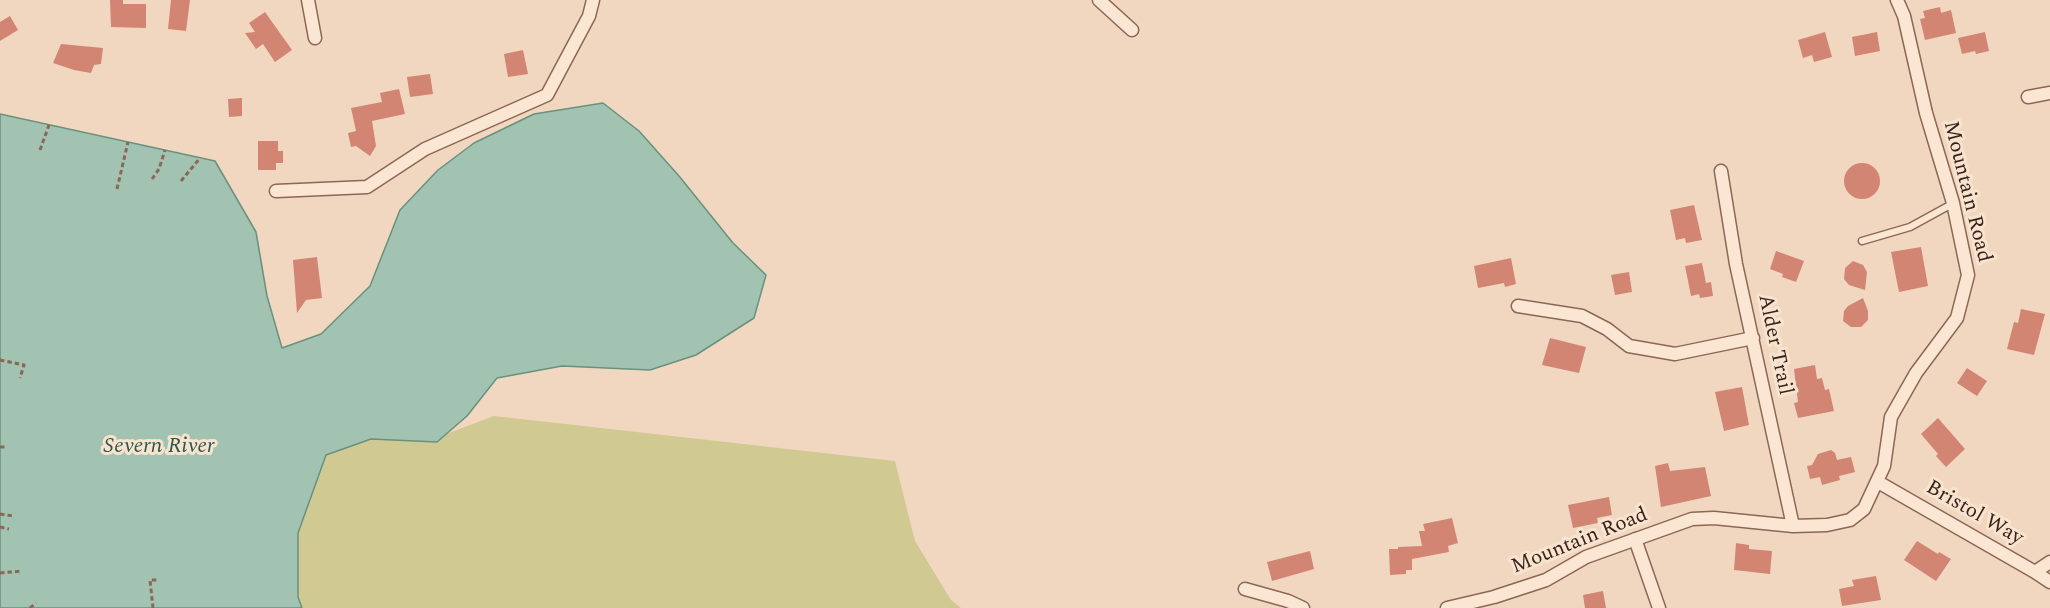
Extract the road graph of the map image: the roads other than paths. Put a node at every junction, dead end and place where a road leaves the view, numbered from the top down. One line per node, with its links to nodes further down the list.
1 (308, 0): 6 (street)
2 (593, 0): 10 (street)
3 (1099, 0): 5 (street)
4 (1897, 0): 11 (street, Mountain Road)
5 (1132, 30)
6 (315, 38)
7 (2050, 93): 8 (street)
8 (2028, 97)
9 (1721, 171): 14 (street, Alder Trail)
10 (276, 191)
11 (1953, 203): 12 (lane); 15 (street, Mountain Road)
12 (1862, 241)
13 (1518, 306): 14 (street)
14 (1753, 338): 16 (street, Alder Trail)
15 (1878, 482): 16 (street, Mountain Road); 19 (street, Bristol Way)
16 (1793, 526): 17 (street, Mountain Road)
17 (1635, 539): 23 (street, Mountain Road); 24 (street)
18 (2050, 562): 19 (street)
19 (2035, 572): 20 (street, Bristol Way)
20 (2050, 582)
21 (1245, 589): 22 (street)
22 (1303, 608)
23 (1447, 608)
24 (1659, 608)

